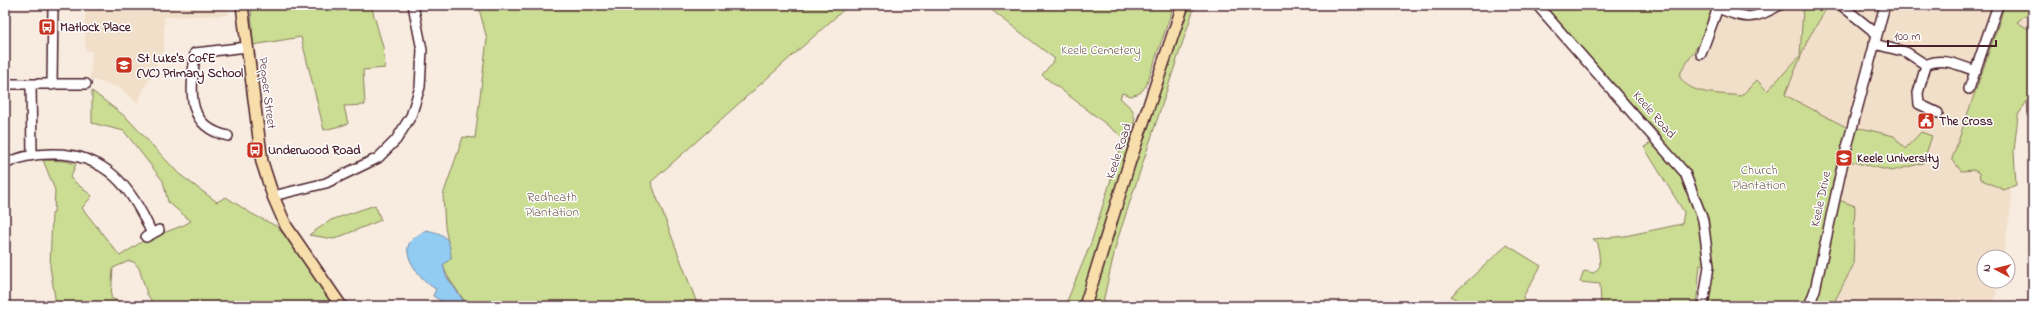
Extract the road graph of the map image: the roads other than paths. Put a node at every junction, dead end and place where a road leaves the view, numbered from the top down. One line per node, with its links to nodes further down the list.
1 (53, 5): 20 (street)
2 (242, 5): 13 (main road, Pepper Street)
3 (413, 5): 26 (street)
4 (1183, 5): 29 (main road, Keele Road)
5 (1537, 5): 30 (street, Keele Road)
6 (1779, 5): 10 (street)
7 (1841, 5): 11 (street)
8 (1885, 5): 11 (street, Keele Drive)
9 (1998, 5): 16 (street)
10 (1718, 7): 14 (street)
11 (1877, 34): 12 (street, Keele Drive)
12 (1874, 44): 15 (street); 31 (street, Keele Drive)
13 (247, 47): 23 (street); 26 (main road, Pepper Street)
14 (1701, 54)
15 (1926, 65): 16 (street); 22 (street)
16 (1976, 71): 21 (street)
17 (5, 84): 19 (street)
18 (86, 84): 20 (street)
19 (31, 85): 20 (street); 24 (street)
20 (52, 85)
21 (1969, 89)
22 (1938, 113)
23 (228, 136)
24 (32, 154): 25 (street); 27 (street)
25 (5, 164)
26 (273, 196): 28 (main road, Pepper Street)
27 (152, 234)
28 (342, 306)
29 (1085, 306)
30 (1703, 306)
31 (1809, 306)

